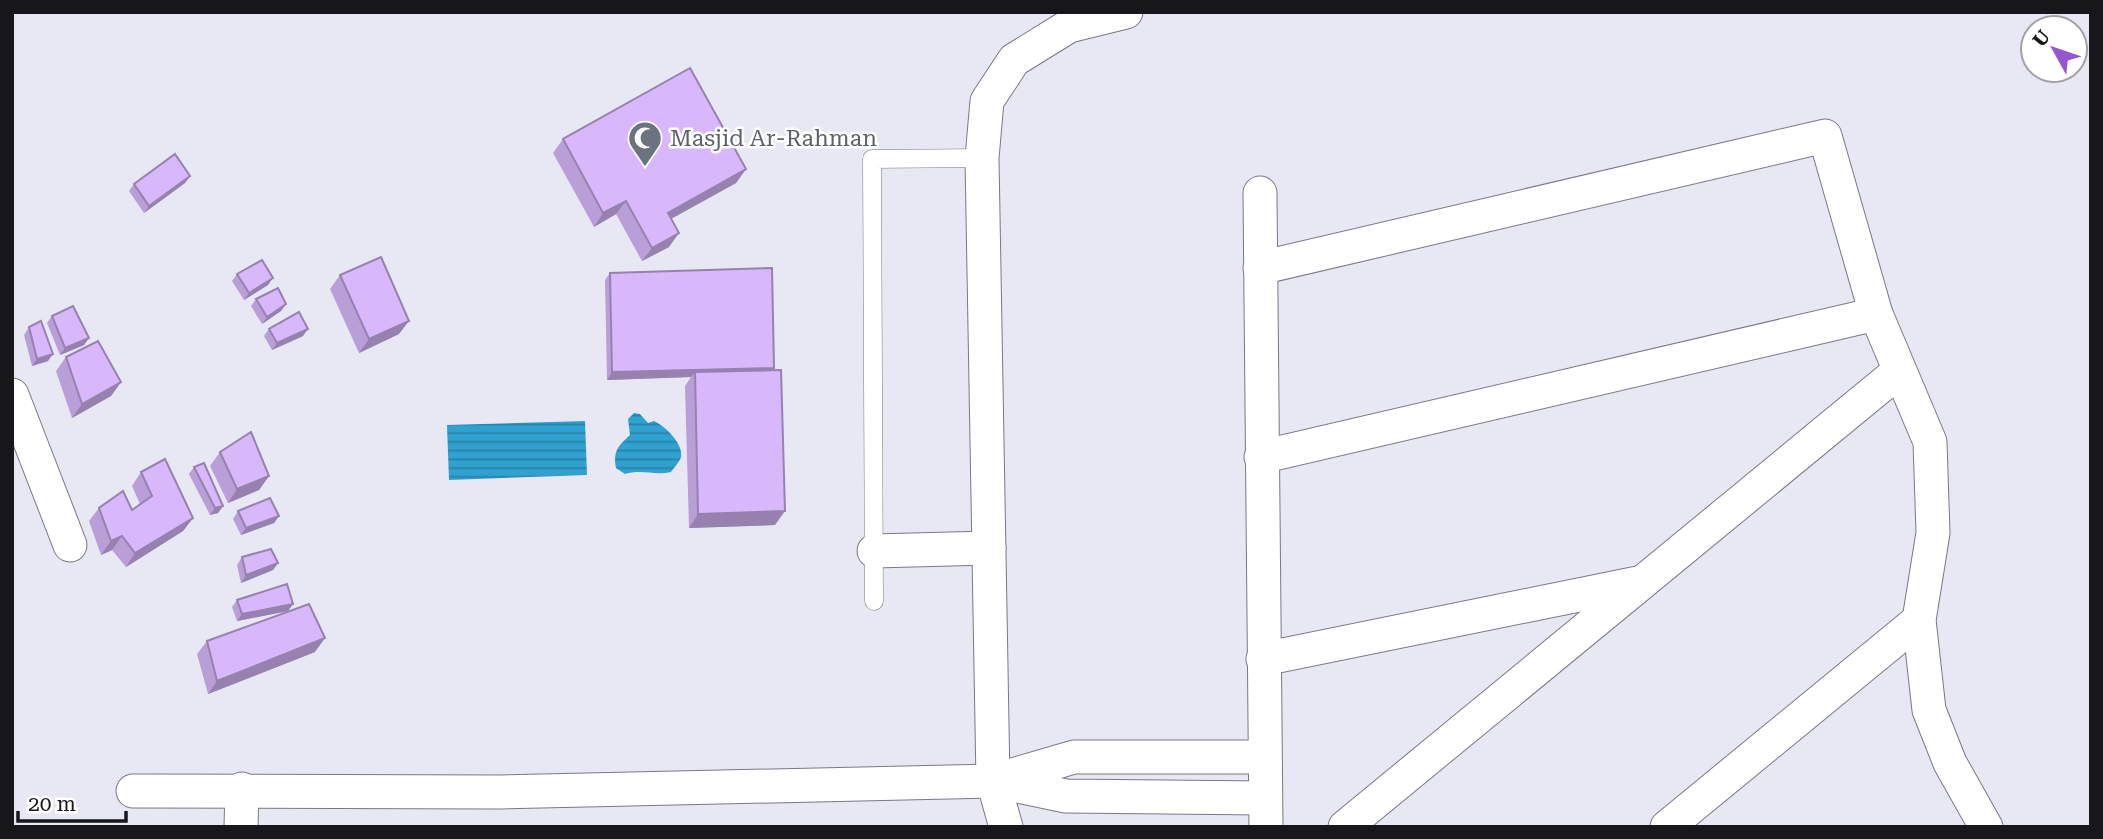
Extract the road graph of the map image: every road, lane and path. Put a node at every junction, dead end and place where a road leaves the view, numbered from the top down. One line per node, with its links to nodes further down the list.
1 (1126, 12): 2 (street)
2 (982, 158): 10 (street); 11 (lane)
3 (1260, 193): 4 (street)
4 (1260, 268): 5 (street); 8 (street)
5 (1876, 314): 6 (street); 8 (street)
6 (1898, 372): 12 (street); 14 (street)
7 (12, 395): 9 (street)
8 (1261, 457): 15 (street)
9 (70, 545)
10 (989, 548): 11 (street); 17 (street)
11 (874, 551): 13 (lane)
12 (1642, 583): 15 (street); 25 (street)
13 (874, 601)
14 (1919, 620): 21 (street); 26 (street)
15 (1263, 659): 16 (street)
16 (1263, 757): 17 (street); 20 (street)
17 (993, 781): 18 (street); 20 (street); 23 (street); 24 (street)
18 (242, 789): 19 (street); 22 (street)
19 (133, 791)
20 (1265, 812)
21 (1979, 824)
22 (241, 827)
23 (981, 827)
24 (1006, 827)
25 (1345, 827)
26 (1667, 827)

